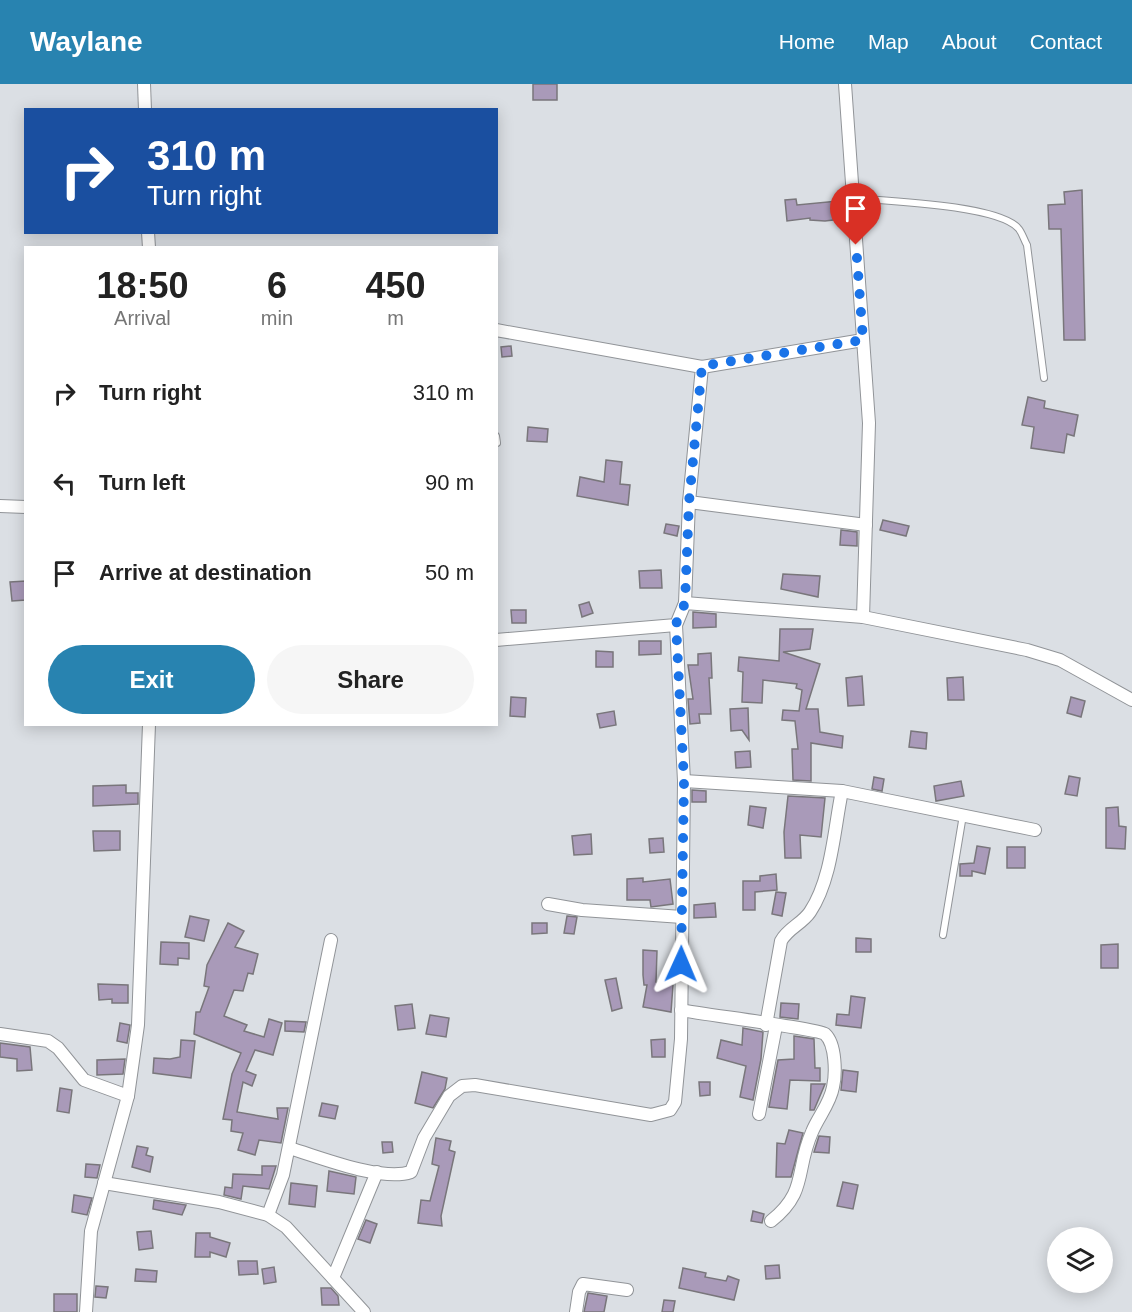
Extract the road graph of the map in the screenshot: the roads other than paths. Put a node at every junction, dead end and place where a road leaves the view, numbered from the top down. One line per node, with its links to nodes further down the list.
1 (144, 84): 3 (street)
2 (845, 84): 4 (street)
3 (145, 108)
4 (853, 198): 6 (street); 8 (lane)
5 (498, 330): 7 (street)
6 (863, 340): 7 (street); 12 (street)
7 (702, 366): 9 (street)
8 (1044, 378)
9 (689, 502): 12 (street); 13 (street)
10 (0, 507): 11 (street)
11 (24, 507)
12 (866, 525): 14 (street)
13 (685, 603): 14 (street); 15 (street)
14 (863, 617): 17 (street)
15 (676, 624): 16 (street); 19 (street)
16 (498, 640)
17 (1132, 700)
18 (149, 726): 30 (street)
19 (684, 781): 20 (street); 24 (street)
20 (842, 791): 21 (street); 28 (street)
21 (963, 814): 22 (street); 25 (lane)
22 (1035, 831)
23 (548, 904): 24 (street)
24 (682, 917): 27 (street)
25 (943, 935)
26 (331, 940): 32 (street)
27 (681, 1010): 28 (street); 33 (street)
28 (771, 1025): 31 (street); 36 (street)
29 (0, 1034): 30 (street)
30 (128, 1096): 34 (street)
31 (759, 1114)
32 (289, 1148): 33 (street); 35 (street)
33 (377, 1172): 37 (street)
34 (104, 1183): 35 (street); 39 (street)
35 (268, 1215): 37 (street)
36 (771, 1221)
37 (333, 1278): 40 (street)
38 (627, 1290): 41 (street)
39 (86, 1312)
40 (364, 1312)
41 (576, 1312)

